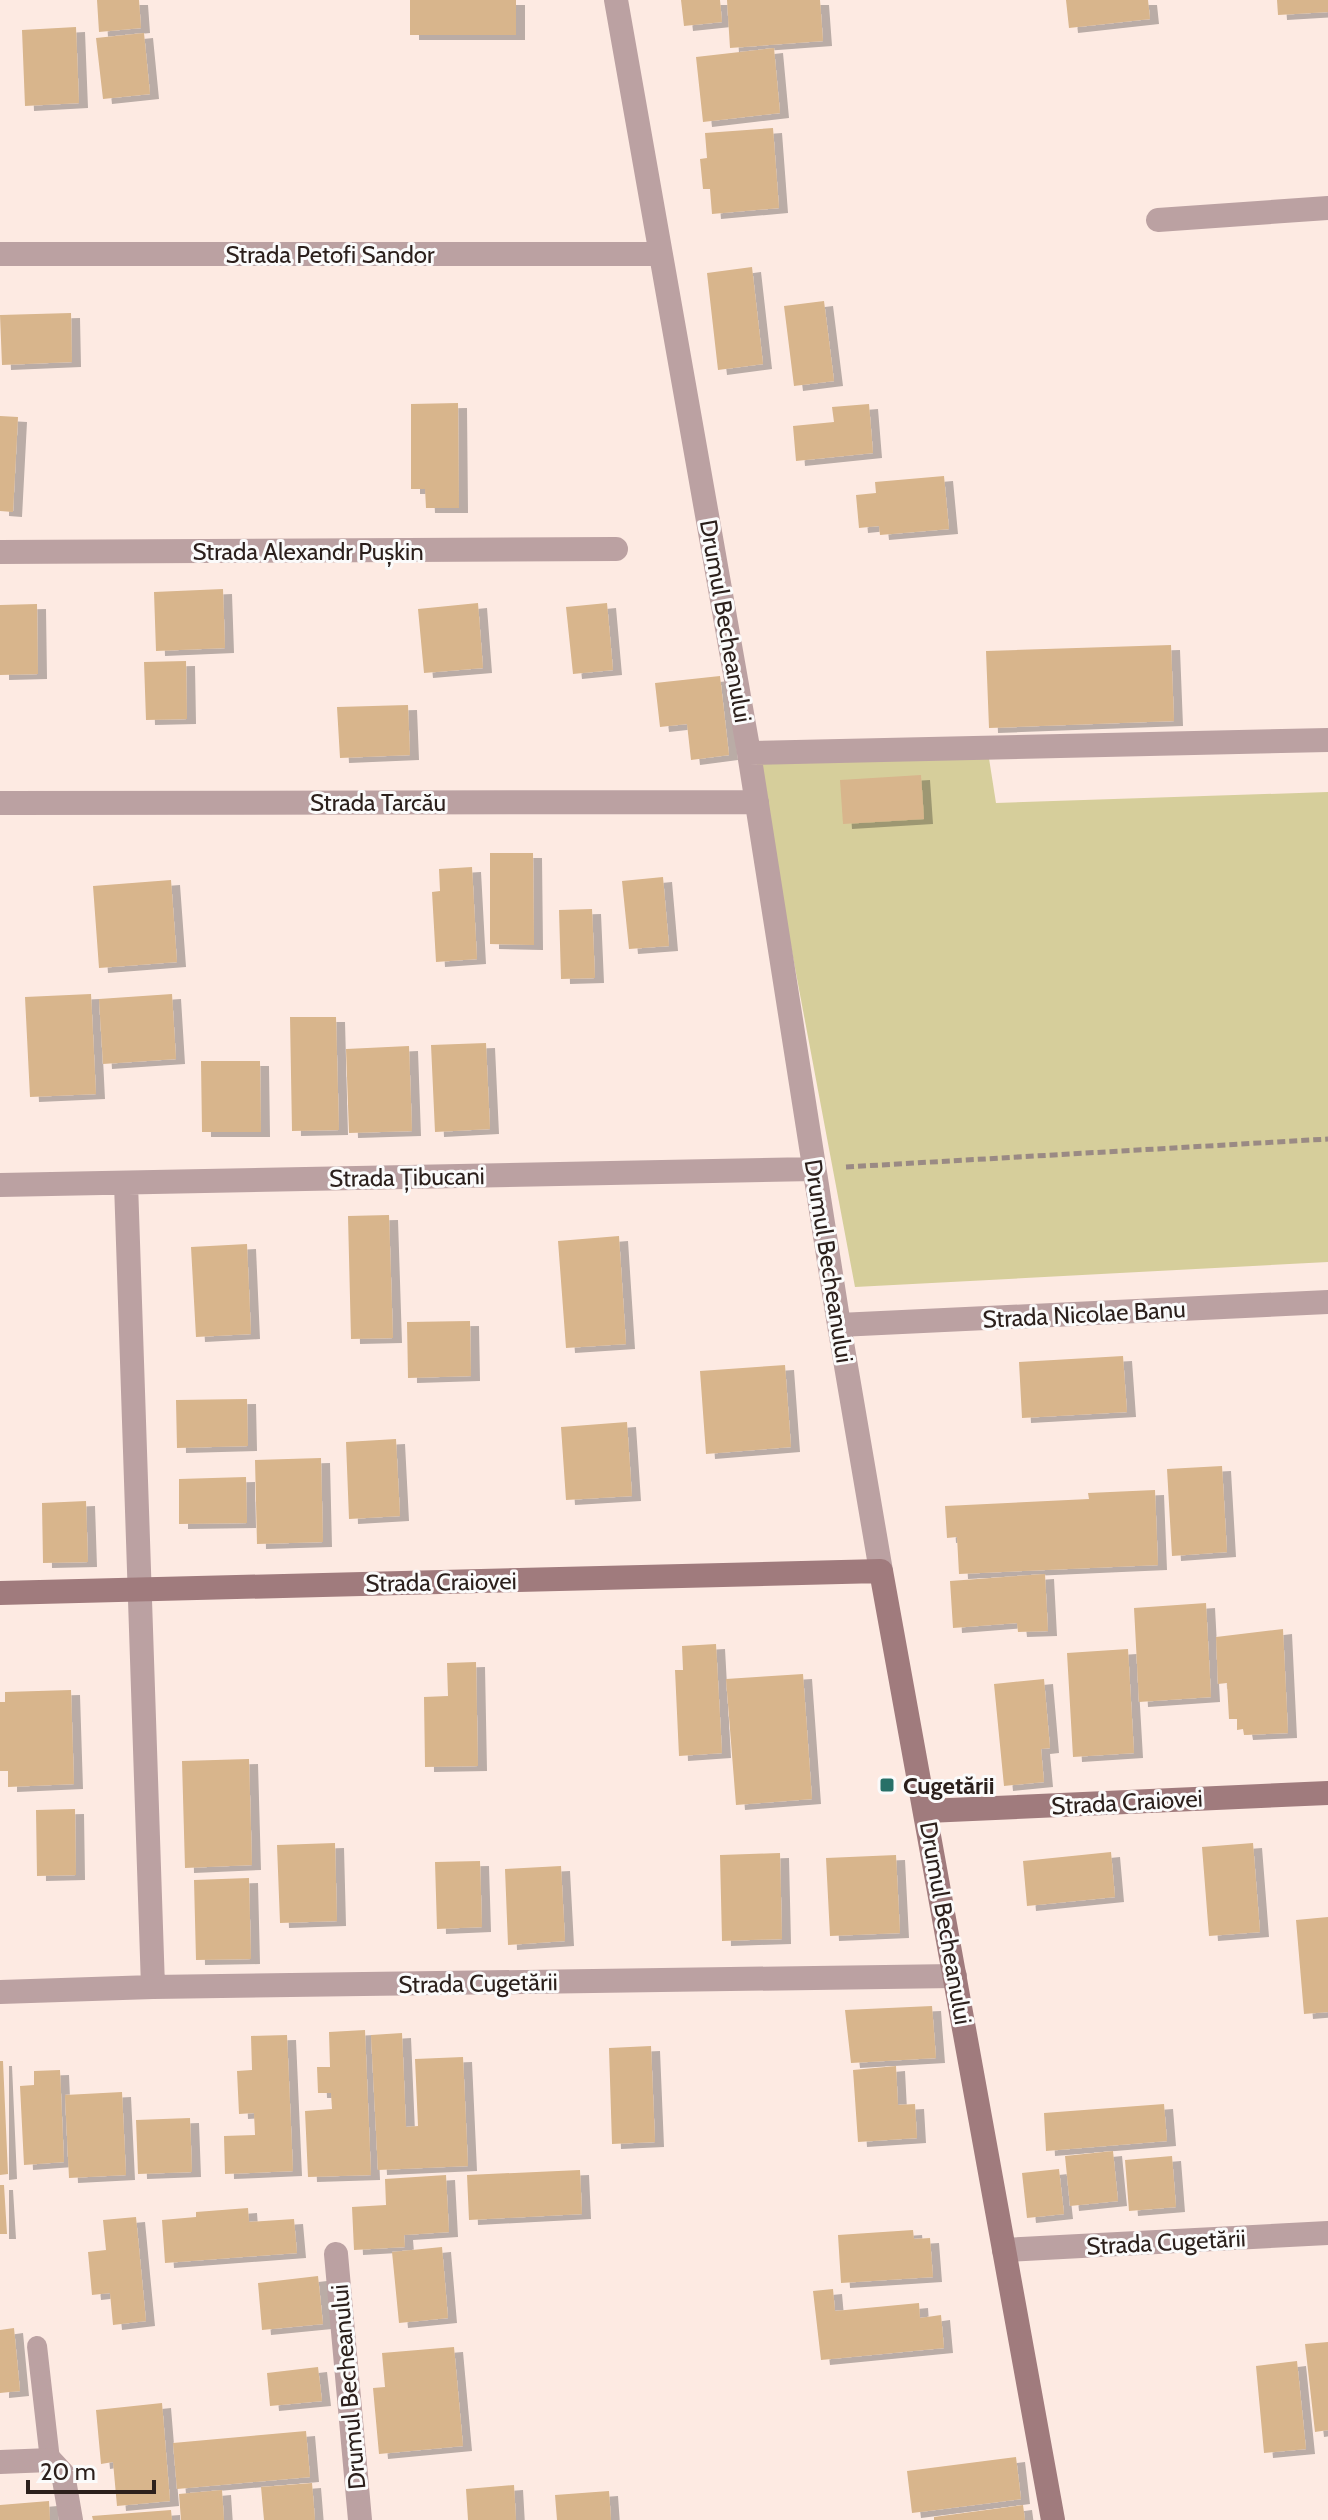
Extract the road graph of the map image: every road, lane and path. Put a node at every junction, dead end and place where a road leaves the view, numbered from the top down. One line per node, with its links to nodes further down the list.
1 (616, 0): 5 (street, Drumul Becheanului)
2 (1328, 208): 3 (street)
3 (1158, 220)
4 (0, 254): 5 (street, Strada Petofi Sandor)
5 (660, 254): 9 (street, Drumul Becheanului)
6 (616, 549): 7 (street, Strada Alexandr Pușkin)
7 (0, 552)
8 (1328, 740): 9 (street)
9 (749, 753): 10 (street, Drumul Becheanului)
10 (757, 802): 11 (street, Strada Tarcău); 14 (street, Drumul Becheanului)
11 (0, 803)
12 (1328, 1139): 13 (path)
13 (862, 1166)
14 (814, 1169): 15 (street, Strada Țibucani); 18 (street, Drumul Becheanului)
15 (126, 1183): 16 (street, Strada Țibucani); 20 (street)
16 (0, 1185)
17 (1328, 1302): 18 (street, Strada Nicolae Banu)
18 (839, 1325): 19 (street, Drumul Becheanului)
19 (881, 1571): 20 (street, Strada Craiovei); 23 (street, Drumul Becheanului)
20 (141, 1589): 21 (street, Strada Craiovei); 25 (street)
21 (0, 1593)
22 (1328, 1793): 23 (street, Strada Craiovei)
23 (927, 1811): 24 (street, Drumul Becheanului)
24 (955, 1976): 25 (street, Strada Cugetării); 28 (street, Drumul Becheanului)
25 (153, 1987): 26 (street, Strada Cugetării)
26 (0, 1992)
27 (1328, 2233): 28 (street, Strada Cugetării)
28 (1004, 2250): 35 (street, Drumul Becheanului)
29 (336, 2254): 34 (street, Drumul Becheanului)
30 (37, 2346): 31 (lane)
31 (50, 2460): 32 (street); 33 (street)
32 (0, 2462)
33 (71, 2520)
34 (360, 2520)
35 (1053, 2520)

